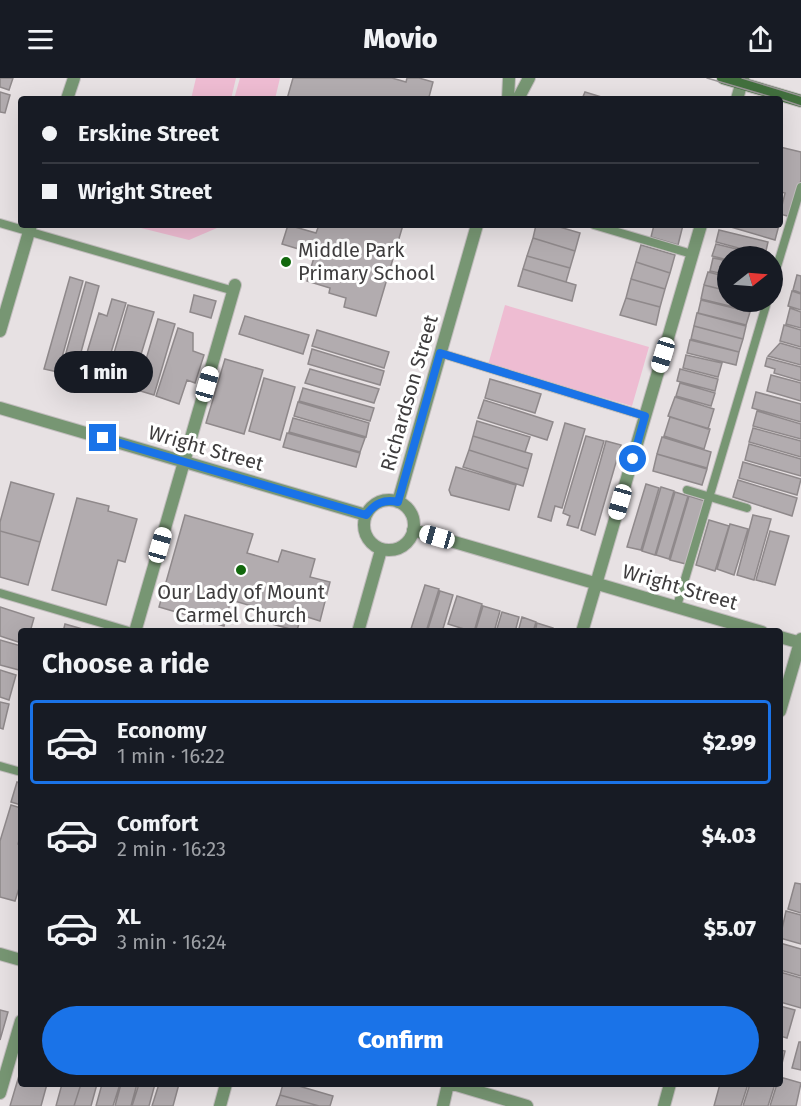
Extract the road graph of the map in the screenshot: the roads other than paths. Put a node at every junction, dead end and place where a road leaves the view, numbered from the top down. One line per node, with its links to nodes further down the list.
1 (74, 78): 6 (street)
2 (509, 78): 7 (street)
3 (529, 78): 8 (street)
4 (723, 78): 5 (street)
5 (743, 81): 9 (street); 10 (street)
6 (69, 96)
7 (508, 96)
8 (520, 96)
9 (738, 96)
10 (801, 101)
11 (801, 187): 18 (lane)
12 (0, 223): 13 (lane)
13 (18, 226)
14 (30, 228): 20 (lane); 22 (street)
15 (476, 228): 23 (street, Richardson Street)
16 (604, 228): 19 (lane)
17 (700, 228): 19 (street)
18 (783, 247)
19 (692, 254): 25 (street)
20 (235, 288): 26 (street)
21 (764, 312): 28 (lane)
22 (0, 331)
23 (440, 353): 25 (lane); 29 (street, Richardson Street)
24 (0, 408): 26 (street, Wright Street)
25 (645, 416): 34 (street)
26 (184, 462): 31 (street, Wright Street); 38 (street)
27 (687, 490): 28 (lane)
28 (710, 496): 30 (lane); 36 (lane)
29 (398, 502): 31 (street); 32 (street)
30 (747, 508)
31 (366, 515): 33 (street)
32 (413, 530): 33 (street); 34 (street, Wright Street)
33 (381, 550): 39 (street)
34 (597, 583): 36 (street, Wright Street); 40 (street)
35 (0, 593): 37 (lane)
36 (677, 606): 41 (street, Wright Street)
37 (119, 628)
38 (134, 628)
39 (359, 628)
40 (583, 628)
41 (749, 628)
42 (783, 638): 43 (street)
43 (801, 641): 44 (street)
44 (783, 701)
45 (0, 766): 46 (lane)
46 (18, 771)
47 (0, 954): 48 (street)
48 (18, 959)
49 (18, 1031): 54 (street)
50 (225, 1087): 55 (street)
51 (449, 1087): 56 (street)
52 (460, 1087): 57 (street)
53 (669, 1087): 58 (street)
54 (0, 1093)
55 (220, 1106)
56 (443, 1106)
57 (527, 1106)
58 (664, 1106)

